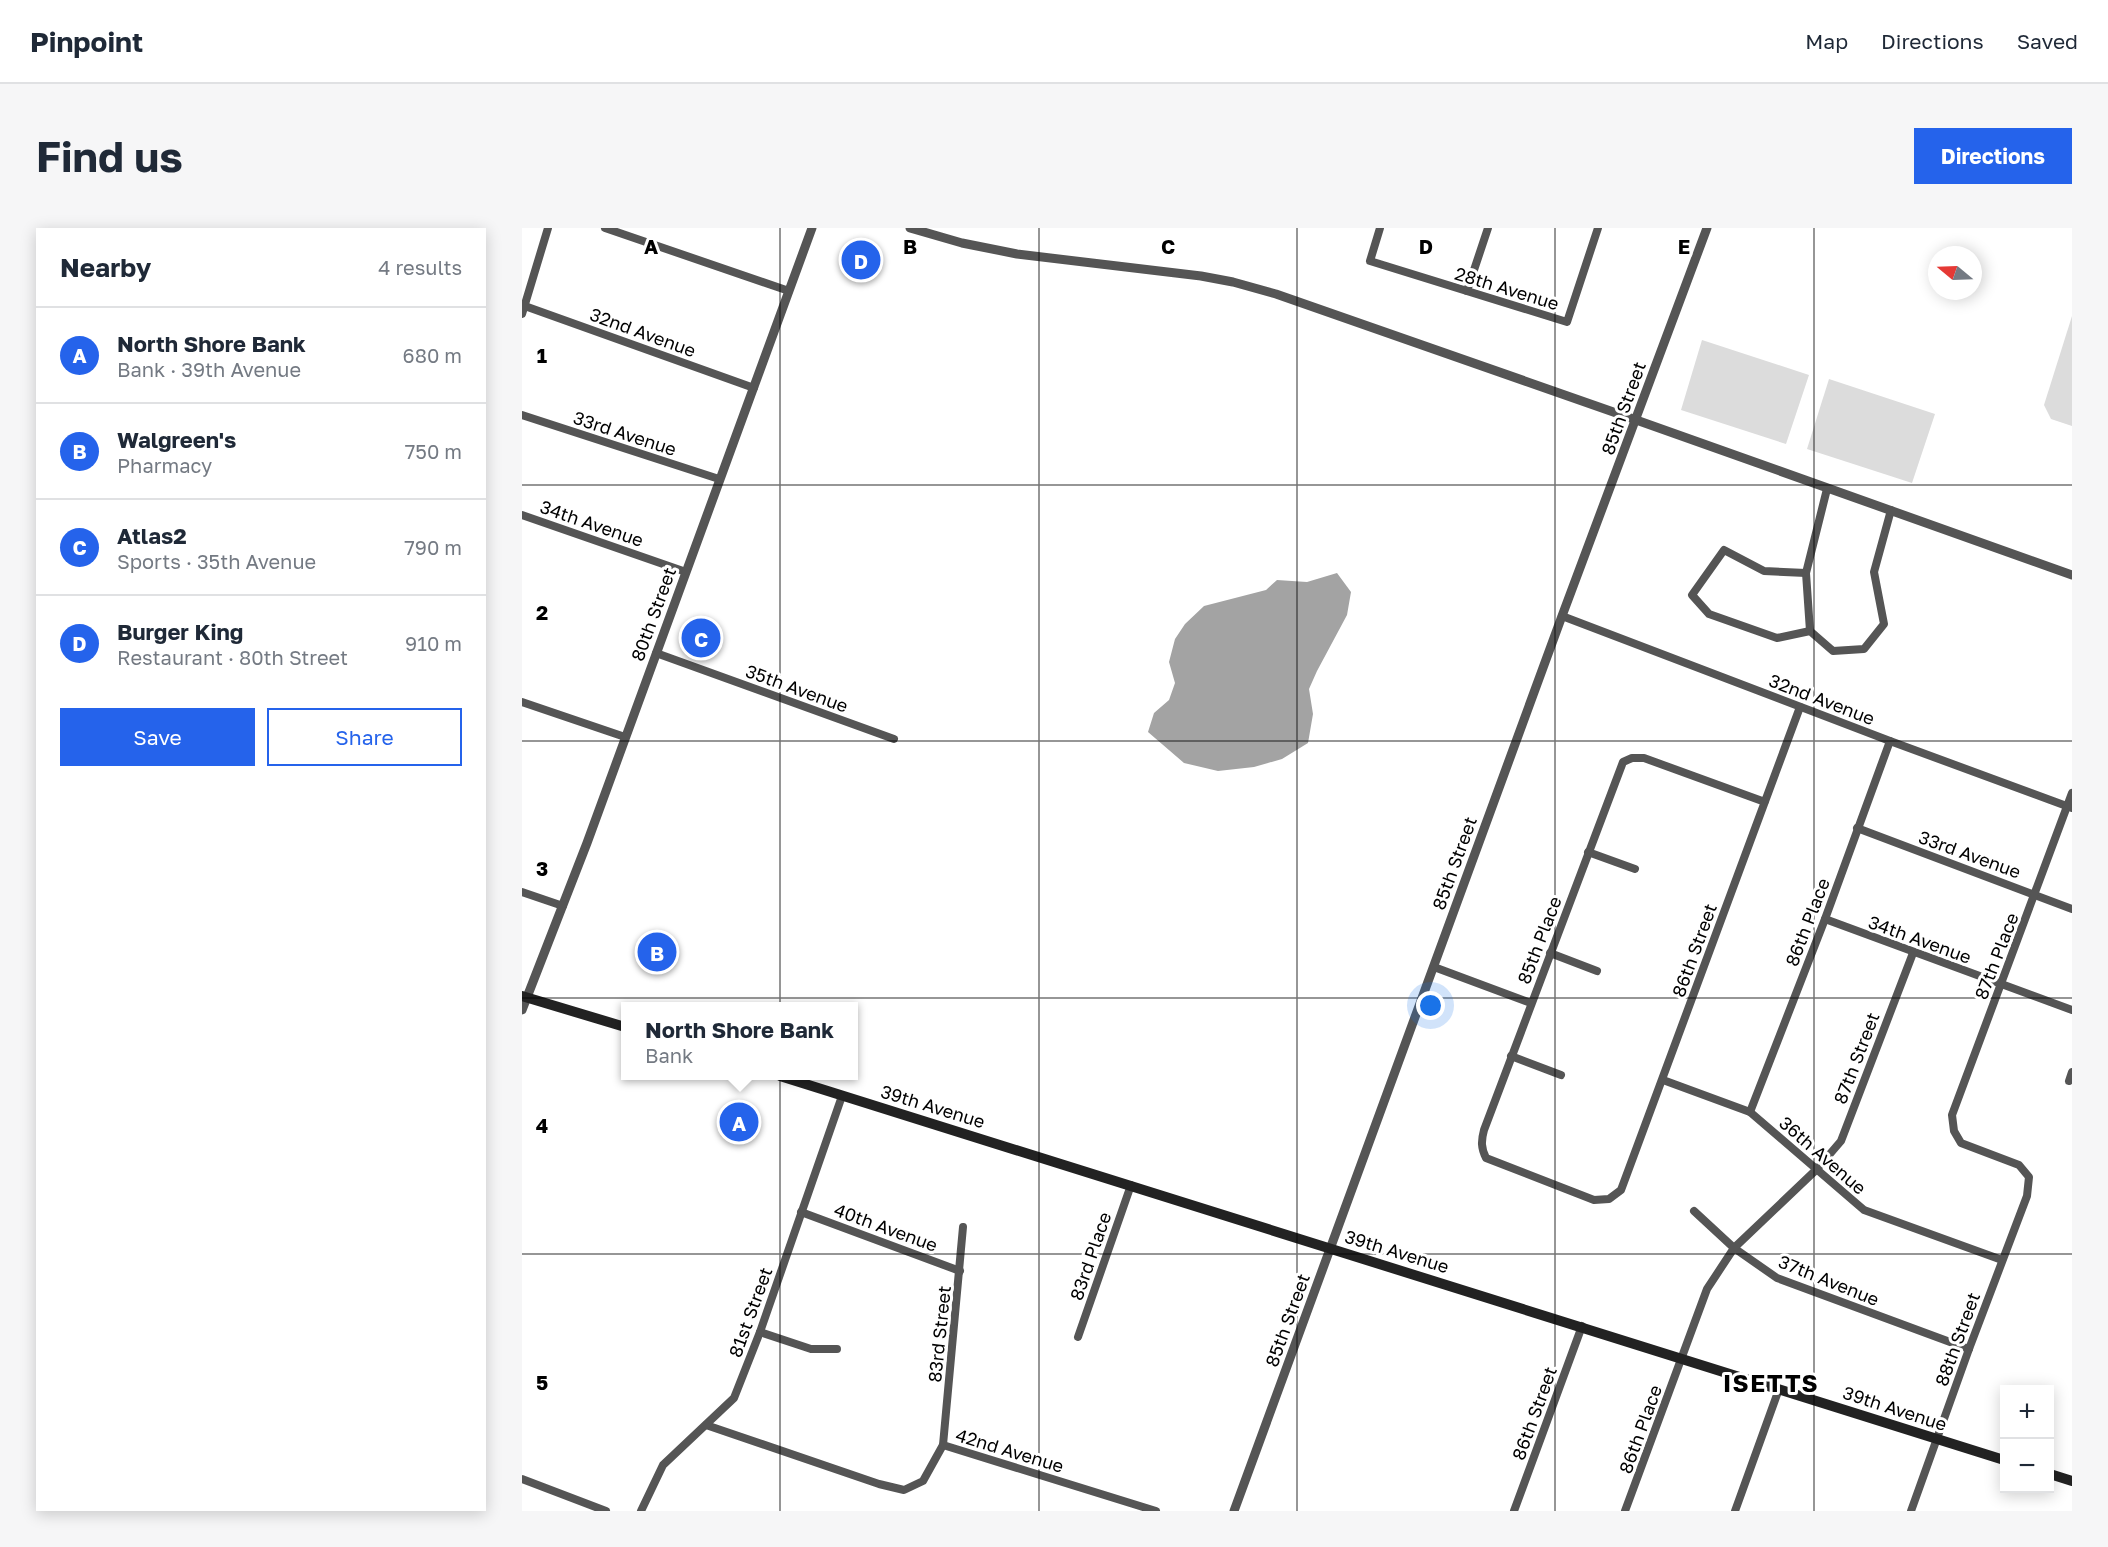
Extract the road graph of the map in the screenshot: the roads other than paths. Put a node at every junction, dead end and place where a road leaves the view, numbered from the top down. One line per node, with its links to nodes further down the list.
1 (548, 228): 11 (street)
2 (605, 228): 9 (street)
3 (812, 228): 9 (street, 80th Street)
4 (910, 228): 14 (street)
5 (1380, 228): 10 (street, 28th Avenue)
6 (1488, 228): 10 (street)
7 (1598, 228): 10 (street, 28th Avenue)
8 (1707, 228): 14 (street, 85th Street)
9 (789, 291): 12 (street, 80th Street)
10 (1467, 291)
11 (523, 308): 12 (street, 32nd Avenue)
12 (754, 388): 15 (street, 80th Street)
13 (522, 415): 15 (street, 33rd Avenue)
14 (1637, 419): 16 (street); 22 (street, 85th Street)
15 (719, 479): 19 (street, 80th Street)
16 (1827, 489): 17 (street); 20 (street)
17 (1891, 510): 21 (street); 23 (street)
18 (522, 515): 19 (street, 34th Avenue)
19 (686, 572): 24 (street, 80th Street)
20 (1806, 573): 23 (street); 23 (street)
21 (2072, 574)
22 (1562, 616): 26 (street, 32nd Avenue); 43 (street, 85th Street)
23 (1810, 631)
24 (656, 653): 27 (street, 80th Street); 28 (street, 35th Avenue)
25 (522, 702): 27 (street)
26 (1800, 707): 29 (street, 32nd Avenue); 31 (street, 86th Street)
27 (625, 737): 38 (street, 80th Street)
28 (894, 739)
29 (1890, 741): 32 (street, 32nd Avenue); 33 (street, 86th Place)
30 (2072, 793): 32 (street, 87th Place)
31 (1765, 802): 34 (street, 85th Place); 55 (street, 86th Street)
32 (2070, 807): 37 (street, 87th Place)
33 (1857, 828): 37 (street, 33rd Avenue); 40 (street, 86th Place)
34 (1588, 852): 35 (street); 41 (street, 85th Place)
35 (1635, 869)
36 (522, 892): 38 (street)
37 (2035, 894): 39 (street, 33rd Avenue); 45 (street, 87th Place)
38 (563, 906): 46 (street, 80th Street)
39 (2072, 909)
40 (1825, 919): 42 (street, 34th Avenue); 58 (street, 86th Place)
41 (1550, 953): 44 (street); 47 (street, 85th Place)
42 (1913, 953): 45 (street, 34th Avenue); 59 (street, 87th Street)
43 (1434, 968): 47 (street); 66 (street, 85th Street)
44 (1597, 970)
45 (2001, 985): 49 (street, 34th Avenue); 60 (street, 87th Place)
46 (524, 997): 48 (street, 80th Street); 50 (main road)
47 (1531, 1003): 51 (street, 85th Place)
48 (522, 1010)
49 (2072, 1010)
50 (621, 1026)
51 (1512, 1056): 53 (street); 62 (street, 85th Place)
52 (2072, 1072): 56 (street)
53 (1561, 1075)
54 (792, 1080): 57 (main road, 39th Avenue)
55 (1662, 1080): 58 (street, 36th Avenue); 62 (street, 86th Street)
56 (2069, 1081)
57 (842, 1096): 61 (main road, 39th Avenue); 64 (street, 81st Street)
58 (1750, 1112): 59 (street, 36th Avenue)
59 (1817, 1169): 67 (street, 87th Street); 68 (street, 36th Avenue)
60 (2029, 1177): 68 (street, 88th Street)
61 (1131, 1185): 66 (main road, 39th Avenue); 72 (street, 83rd Place)
62 (1609, 1199)
63 (1694, 1211): 67 (street, 37th Avenue)
64 (801, 1212): 69 (street, 40th Avenue); 71 (street, 81st Street)
65 (963, 1227): 69 (street, 83rd Street)
66 (1331, 1248): 70 (main road, 39th Avenue); 87 (street, 85th Street)
67 (1734, 1248): 74 (street, 37th Avenue); 75 (street, 86th Place)
68 (2002, 1260): 74 (street, 88th Street)
69 (960, 1271): 79 (street, 83rd Street)
70 (1582, 1326): 75 (main road, 39th Avenue); 88 (street, 86th Street)
71 (760, 1332): 73 (street); 77 (street, 81st Street)
72 (1078, 1337)
73 (837, 1349)
74 (1969, 1349): 78 (street, 88th Street)
75 (1682, 1357): 76 (main road, 39th Avenue); 89 (street, 86th Place)
76 (1779, 1389): 78 (main road, 39th Avenue); 90 (street)
77 (706, 1425): 79 (street, 42nd Avenue); 85 (street, 81st Street)
78 (1937, 1439): 80 (main road, 39th Avenue); 91 (street, 88th Street)
79 (943, 1445): 86 (street, 42nd Avenue)
80 (2000, 1459)
81 (2054, 1476): 83 (main road)
82 (522, 1479): 84 (street)
83 (2072, 1481)
84 (606, 1511)
85 (641, 1511)
86 (1156, 1511)
87 (1234, 1511)
88 (1514, 1511)
89 (1625, 1511)
90 (1735, 1511)
91 (1911, 1511)

